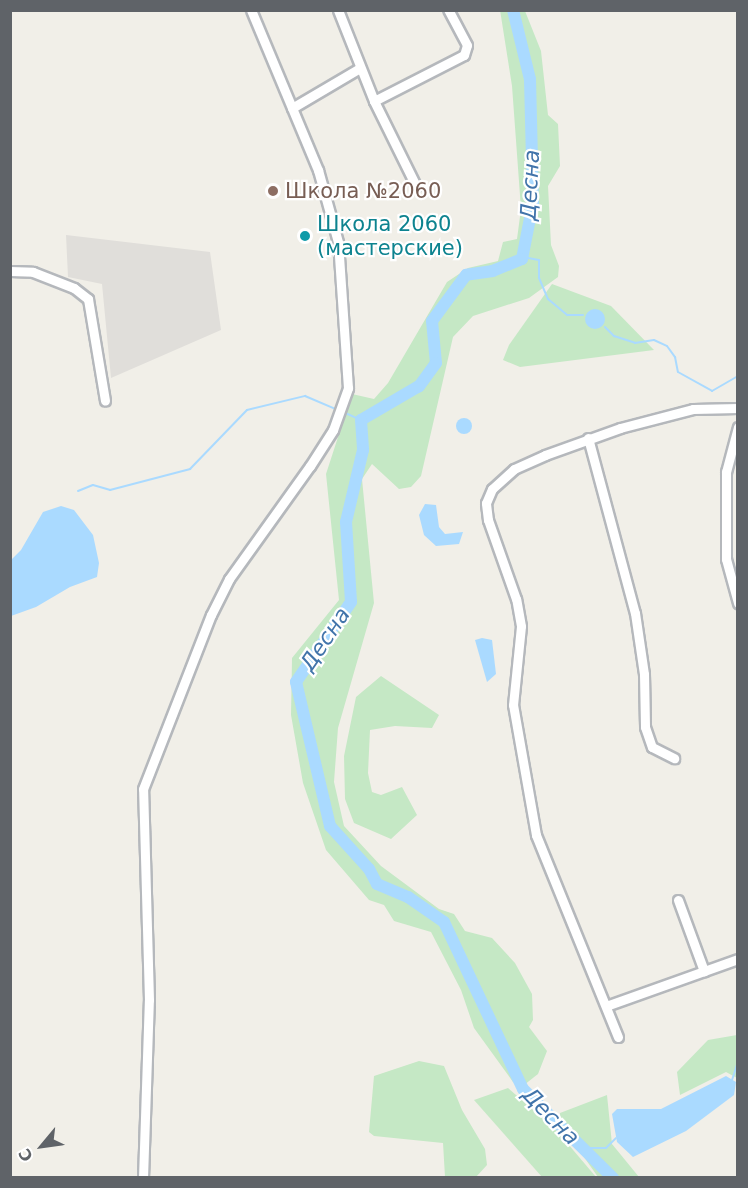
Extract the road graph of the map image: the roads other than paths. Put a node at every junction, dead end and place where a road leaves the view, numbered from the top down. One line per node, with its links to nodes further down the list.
1 (250, 10): 6 (street)
2 (338, 10): 4 (street)
3 (448, 10): 5 (street)
4 (360, 68): 5 (street); 6 (street)
5 (374, 101): 7 (street)
6 (292, 108): 20 (street)
7 (416, 186)
8 (10, 271): 9 (street)
9 (105, 401)
10 (738, 408): 12 (street)
11 (738, 427): 13 (street)
12 (588, 438): 14 (street); 18 (street)
13 (738, 603)
14 (674, 758)
15 (678, 900): 17 (street)
16 (738, 959): 17 (street)
17 (704, 971): 18 (street)
18 (606, 1006): 19 (street)
19 (618, 1037)
20 (143, 1178)

